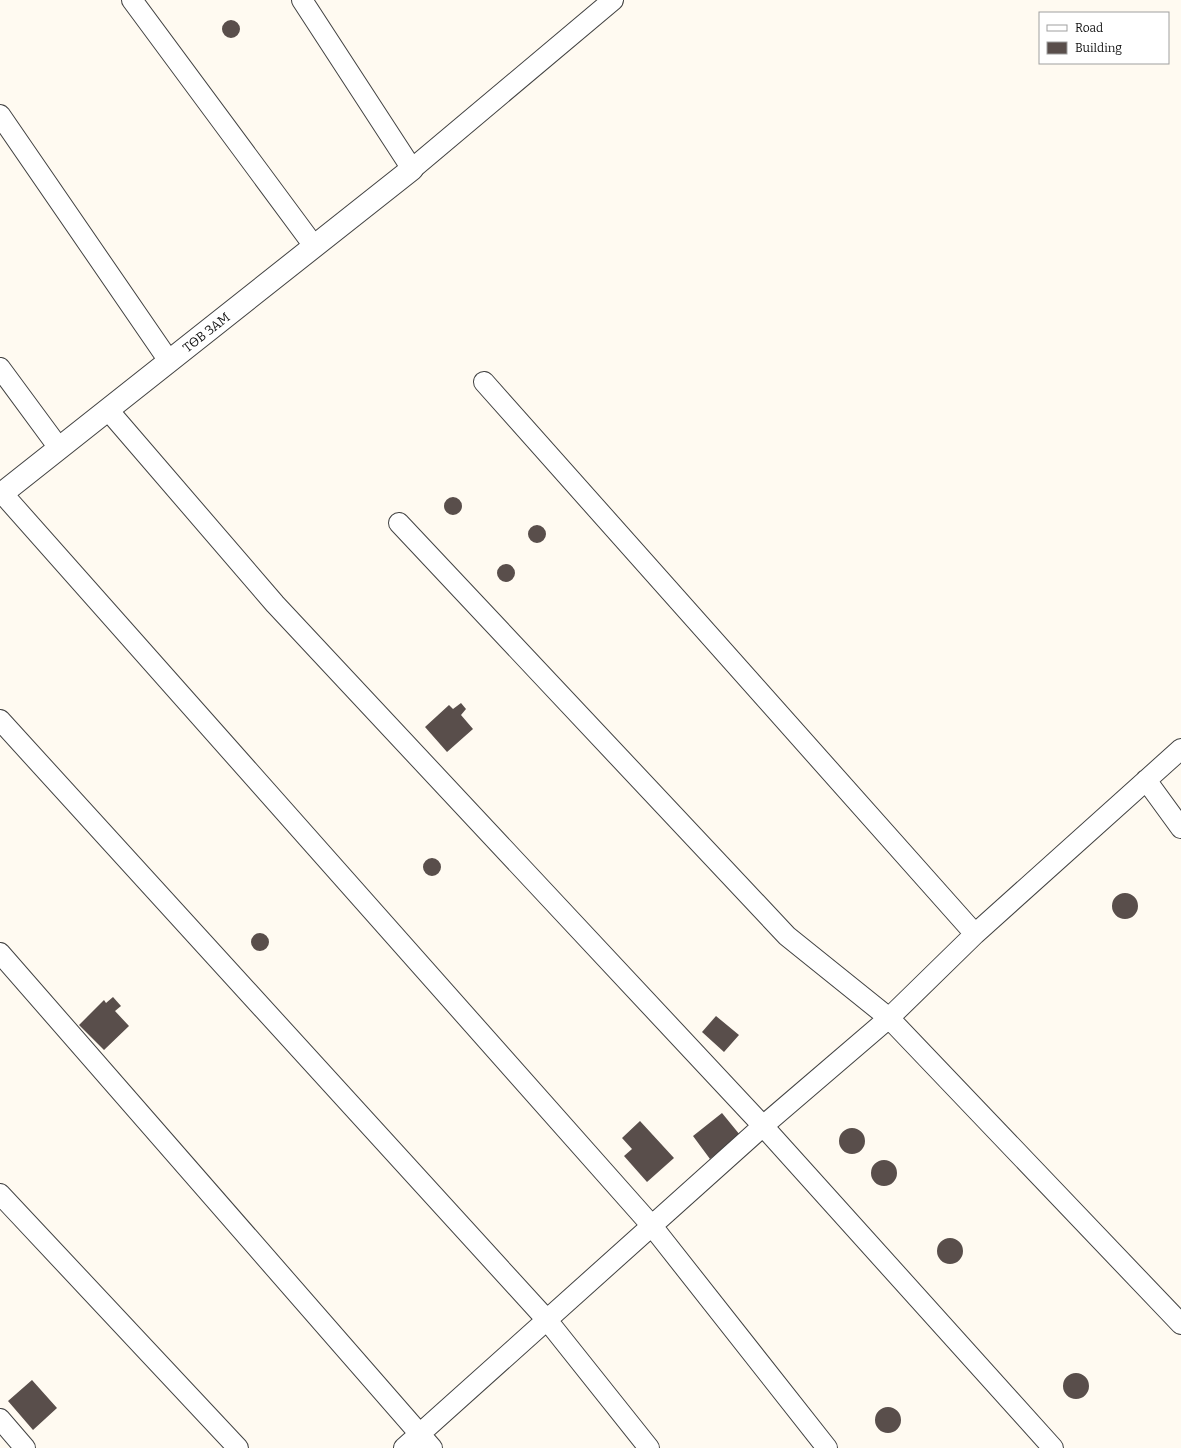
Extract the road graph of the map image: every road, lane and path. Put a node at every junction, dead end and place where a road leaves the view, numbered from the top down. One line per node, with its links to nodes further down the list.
1 (132, 0): 6 (street)
2 (302, 0): 5 (street)
3 (613, 0): 5 (street)
4 (0, 116): 7 (street)
5 (412, 169): 6 (street, ТӨВ ЗАМ)
6 (314, 246): 7 (street, ТӨВ ЗАМ)
7 (169, 361): 10 (street, ТӨВ ЗАМ)
8 (0, 368): 11 (street)
9 (484, 382): 18 (street)
10 (108, 410): 11 (street, ТӨВ ЗАМ); 21 (street)
11 (59, 448): 12 (street, ТӨВ ЗАМ)
12 (1, 494): 23 (street)
13 (399, 523): 20 (street)
14 (0, 720): 24 (street)
15 (1181, 749): 16 (street)
16 (1146, 780): 17 (street); 18 (street)
17 (1181, 828)
18 (975, 934): 20 (street)
19 (0, 953): 27 (street)
20 (889, 1018): 21 (street); 25 (street)
21 (763, 1126): 23 (street); 33 (street)
22 (0, 1194): 29 (street)
23 (652, 1226): 24 (street); 32 (street)
24 (547, 1320): 27 (street); 31 (street)
25 (1181, 1324)
26 (0, 1419): 28 (street)
27 (426, 1441): 30 (street)
28 (25, 1448)
29 (238, 1448)
30 (404, 1448)
31 (649, 1448)
32 (827, 1448)
33 (1053, 1448)

